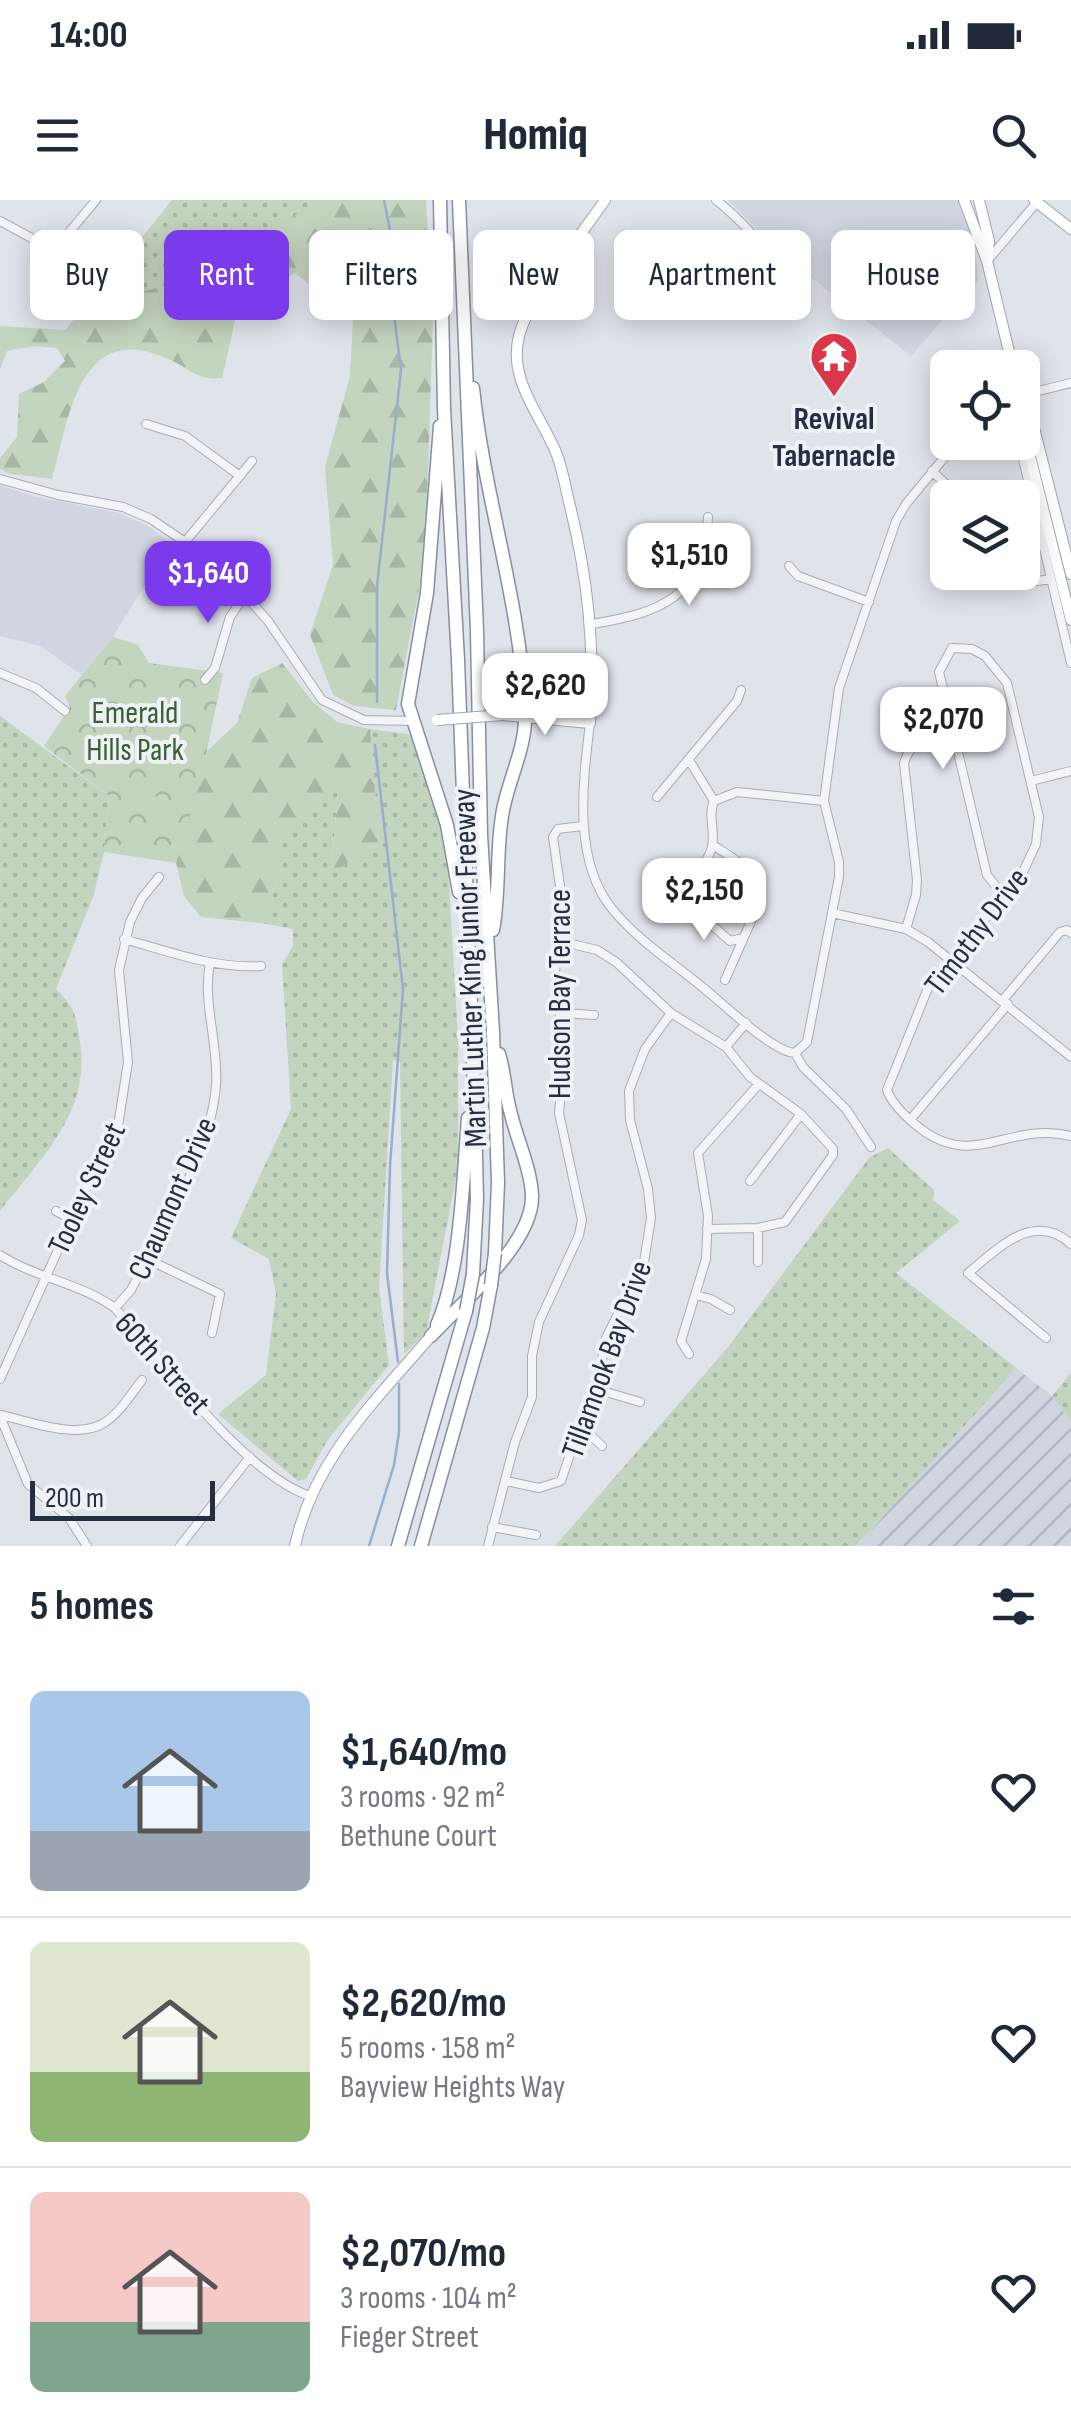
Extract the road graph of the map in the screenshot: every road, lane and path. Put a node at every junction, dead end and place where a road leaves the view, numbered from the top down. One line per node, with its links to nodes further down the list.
1 (96, 200): 9 (street)
2 (440, 200): 17 (highway, Martin Luther King Junior Freeway)
3 (459, 200): 12 (highway, Martin Luther King Junior Freeway)
4 (605, 200): 38 (main road)
5 (716, 200): 11 (street)
6 (964, 200): 13 (main road)
7 (979, 200): 13 (main road)
8 (1036, 201): 10 (main road); 13 (street)
9 (0, 221)
10 (1071, 229)
11 (749, 230)
12 (461, 256): 46 (highway); 67 (highway, Martin Luther King Junior Freeway)
13 (986, 261): 14 (main road)
14 (1008, 350)
15 (1071, 383): 16 (street)
16 (1040, 392)
17 (444, 409): 47 (highway); 66 (highway, Martin Luther King Junior Freeway)
18 (146, 424): 25 (street)
19 (1040, 452): 32 (main road)
20 (942, 460): 24 (street)
21 (1023, 460): 33 (street)
22 (1031, 460): 37 (main road)
23 (252, 462): 25 (street)
24 (932, 472): 27 (street); 36 (street)
25 (240, 476): 29 (street)
26 (0, 479): 29 (street)
27 (941, 480)
28 (708, 518): 38 (street)
29 (185, 542): 35 (street)
30 (266, 565): 35 (street)
31 (789, 566): 36 (street)
32 (1071, 574)
33 (1051, 578): 34 (street); 41 (street)
34 (1040, 580)
35 (244, 594): 43 (street); 47 (street)
36 (869, 602): 55 (street)
37 (1071, 620)
38 (592, 624): 48 (main road)
39 (946, 637): 40 (street)
40 (952, 648): 49 (street); 52 (street, Timothy Drive)
41 (1071, 663)
42 (0, 673): 45 (street)
43 (205, 680)
44 (741, 690): 50 (street)
45 (65, 711)
46 (526, 715): 47 (main road, bridge); 48 (main road); 67 (highway)
47 (414, 721): 66 (highway)
48 (590, 723): 56 (street)
49 (951, 725): 59 (street); 61 (street)
50 (689, 760): 53 (street); 54 (street)
51 (1071, 771): 52 (street)
52 (1031, 782): 59 (street, Timothy Drive)
53 (657, 797)
54 (714, 801): 55 (street); 57 (street)
55 (824, 801): 60 (street)
56 (582, 826): 65 (street, Hudson Bay Terrace); 76 (street)
57 (713, 845): 63 (street); 63 (street)
58 (159, 877): 64 (street, Tooley Street)
59 (1004, 896): 68 (street, Timothy Drive)
60 (832, 913): 61 (street); 79 (street)
61 (906, 929): 68 (street)
62 (1069, 932): 72 (street)
63 (743, 938): 71 (street)
64 (124, 939): 69 (street); 89 (street, Tooley Street)
65 (559, 941): 73 (street, Hudson Bay Terrace); 74 (street)
66 (468, 950): 81 (highway, Martin Luther King Junior Freeway)
67 (490, 950): 77 (highway, Martin Luther King Junior Freeway)
68 (951, 958): 72 (street); 84 (street, Timothy Drive)
69 (210, 962): 70 (street); 94 (street, Chaumont Drive)
70 (261, 966)
71 (725, 980)
72 (1005, 1002): 80 (street); 84 (street)
73 (560, 1014): 75 (street); 112 (street, Hudson Bay Terrace)
74 (671, 1014): 78 (street); 106 (street, Tillamook Bay Drive)
75 (594, 1015)
76 (746, 1023): 78 (street); 79 (street)
77 (493, 1032): 101 (highway); 120 (highway, Martin Luther King Junior Freeway, bridge)
78 (726, 1047): 82 (street)
79 (795, 1053): 86 (street)
80 (1071, 1057)
81 (472, 1071): 101 (highway); 119 (highway, Martin Luther King Junior Freeway, bridge)
82 (758, 1085): 83 (street); 91 (street)
83 (801, 1114): 87 (street); 90 (street)
84 (910, 1120): 85 (street)
85 (1071, 1136)
86 (871, 1147)
87 (750, 1180)
88 (56, 1210): 89 (street)
89 (71, 1218): 96 (street, Tooley Street)
90 (758, 1228): 91 (street); 95 (street)
91 (707, 1229): 97 (street)
92 (1071, 1244): 102 (street)
93 (0, 1255): 96 (street, 60th Street)
94 (147, 1259): 98 (street, Chaumont Drive); 100 (street)
95 (758, 1262)
96 (45, 1278): 98 (street, 60th Street); 104 (street, Tooley Street)
97 (696, 1295): 99 (street); 103 (street)
98 (115, 1308): 111 (street, 60th Street)
99 (730, 1310)
100 (212, 1333)
101 (432, 1336): 113 (main road)
102 (1046, 1338)
103 (689, 1354)
104 (0, 1379)
105 (142, 1380): 108 (street)
106 (596, 1389): 107 (street); 109 (street, Tillamook Bay Drive)
107 (640, 1402)
108 (0, 1415): 116 (street)
109 (580, 1425): 110 (street); 112 (street, Tillamook Bay Drive)
110 (602, 1446)
111 (250, 1457): 113 (street, 60th Street); 117 (street)
112 (506, 1482): 114 (street, Hudson Bay Terrace)
113 (310, 1496): 118 (main road)
114 (492, 1526): 115 (street); 121 (street, Hudson Bay Terrace)
115 (536, 1536)
116 (87, 1546)
117 (180, 1546)
118 (296, 1546)
119 (398, 1546)
120 (420, 1546)
121 (488, 1546)

